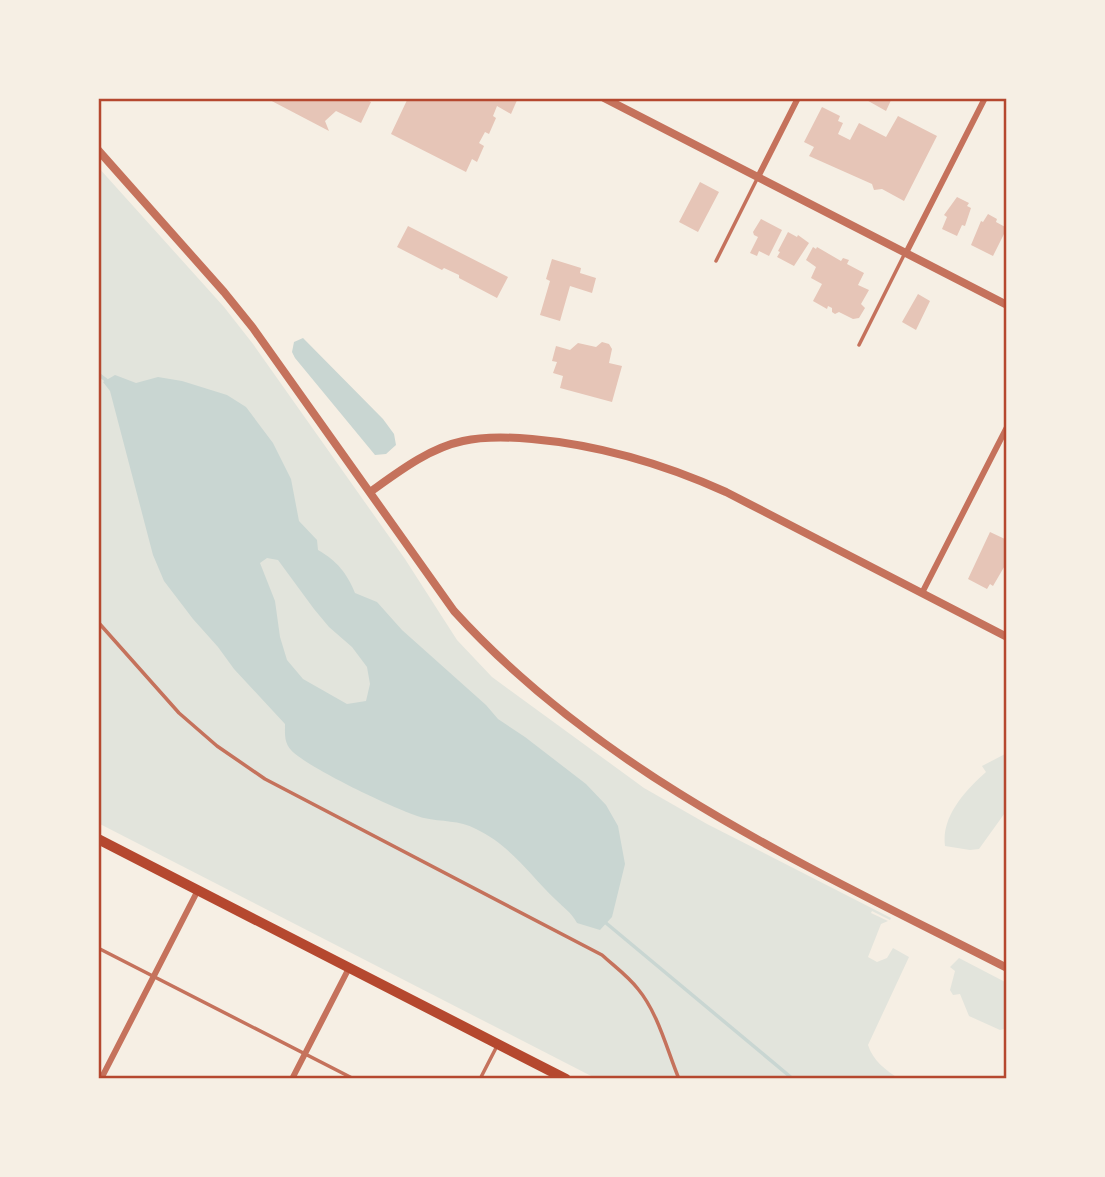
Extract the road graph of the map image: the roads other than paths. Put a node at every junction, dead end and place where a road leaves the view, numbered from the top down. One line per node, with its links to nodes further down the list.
1 (604, 98): 5 (street)
2 (797, 98): 5 (street)
3 (985, 98): 6 (street)
4 (98, 150): 11 (street)
5 (758, 177): 6 (street); 7 (lane)
6 (906, 253): 8 (street); 9 (lane)
7 (716, 261)
8 (1007, 305)
9 (859, 345)
10 (1007, 427): 12 (street)
11 (370, 492): 12 (street); 19 (street)
12 (922, 593): 14 (street)
13 (98, 622): 28 (lane)
14 (1007, 637)
15 (98, 839): 16 (main road)
16 (198, 890): 18 (main road); 20 (street)
17 (98, 948): 20 (lane)
18 (349, 968): 21 (main road); 22 (street)
19 (1007, 968)
20 (154, 976): 22 (lane); 23 (street)
21 (498, 1044): 26 (lane); 27 (main road)
22 (305, 1054): 24 (street); 25 (lane)
23 (101, 1079)
24 (292, 1079)
25 (354, 1079)
26 (480, 1079)
27 (566, 1079)
28 (679, 1079)

